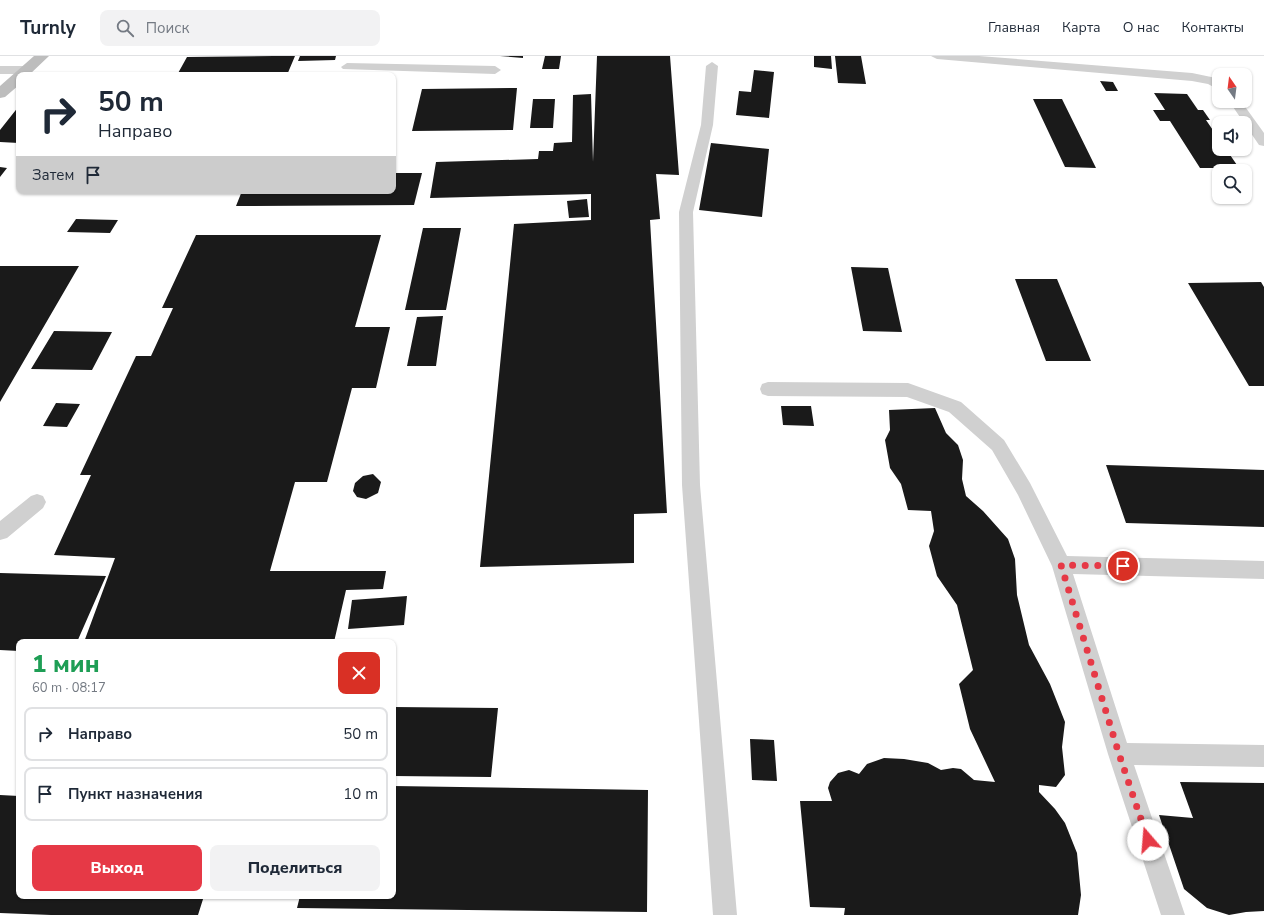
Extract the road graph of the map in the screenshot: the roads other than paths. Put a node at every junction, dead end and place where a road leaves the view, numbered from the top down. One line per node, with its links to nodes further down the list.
1 (42, 56): 7 (street)
2 (937, 56): 10 (lane)
3 (348, 66): 6 (lane)
4 (712, 66): 21 (lane)
5 (0, 70): 8 (lane)
6 (495, 70)
7 (24, 72)
8 (16, 73)
9 (16, 79): 11 (street)
10 (1212, 81)
11 (0, 94)
12 (1240, 108): 13 (lane)
13 (1264, 142)
14 (768, 389): 17 (lane)
15 (37, 502): 16 (lane)
16 (0, 532)
17 (1061, 565): 18 (lane); 19 (lane)
18 (1264, 570)
19 (1119, 754): 20 (lane); 22 (lane)
20 (1264, 756)
21 (725, 915)
22 (1173, 915)

